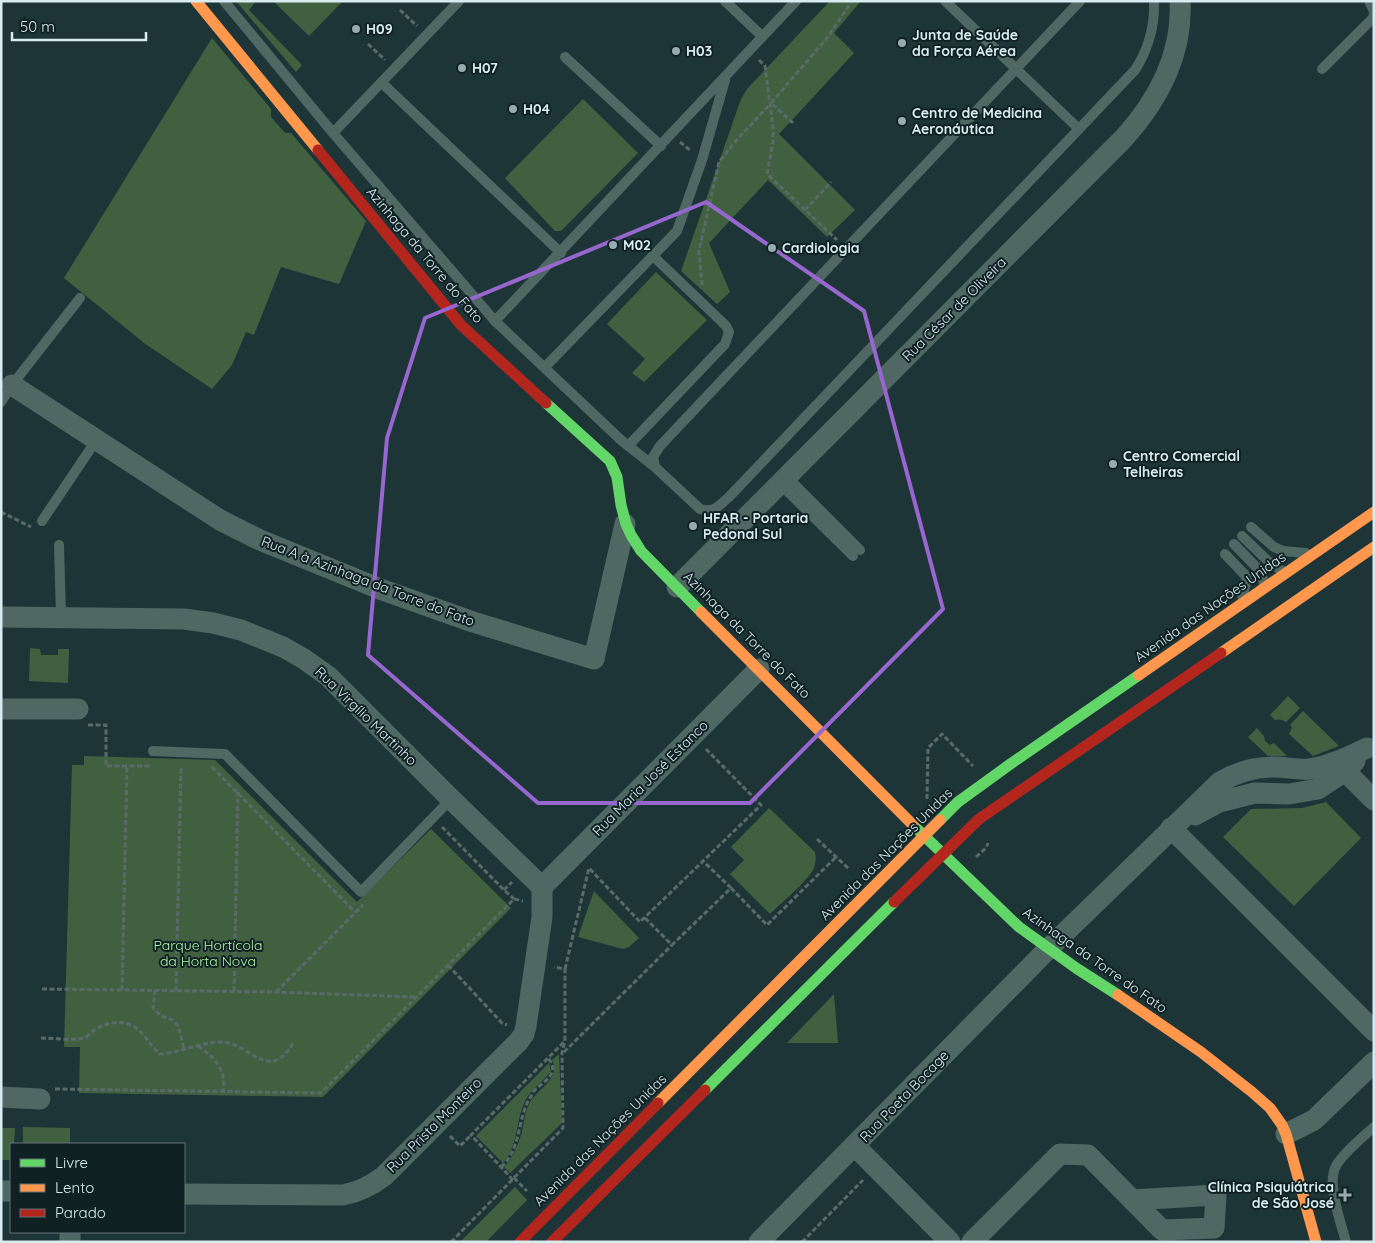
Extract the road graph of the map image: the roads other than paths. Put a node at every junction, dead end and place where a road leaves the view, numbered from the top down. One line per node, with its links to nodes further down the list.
1 (196, 1): 33 (main road, Azinhaga da Torre do Fato)
2 (224, 1): 19 (lane)
3 (459, 1): 17 (lane)
4 (725, 1): 12 (lane)
5 (796, 1): 12 (lane)
6 (945, 1): 14 (lane)
7 (1080, 1): 14 (lane)
8 (1154, 1): 18 (lane)
9 (1180, 1): 30 (street, Rua César de Oliveira)
10 (1369, 1): 11 (lane)
11 (1374, 13): 15 (lane)
12 (762, 36): 16 (lane)
13 (565, 57): 20 (lane)
14 (1016, 69): 18 (lane); 29 (lane)
15 (1322, 69)
16 (726, 77): 20 (lane); 22 (lane)
17 (382, 82): 19 (lane); 21 (lane)
18 (1079, 129): 29 (lane)
19 (333, 133): 24 (lane)
20 (661, 146): 21 (lane)
21 (561, 253): 24 (lane)
22 (653, 256): 25 (lane); 28 (lane)
23 (80, 298): 26 (lane, Rua A à Azinhaga da Torre do Fato)
24 (495, 321): 25 (lane)
25 (545, 367): 28 (lane)
26 (7, 393): 27 (street, Rua A à Azinhaga da Torre do Fato)
27 (97, 439): 32 (lane); 33 (street, Rua A à Azinhaga da Torre do Fato)
28 (628, 446): 29 (lane)
29 (655, 467)
30 (784, 480): 39 (lane); 43 (street, Rua César de Oliveira)
31 (1374, 512): 40 (main road, Avenida das Nações Unidas)
32 (42, 521)
33 (625, 524): 43 (main road, Azinhaga da Torre do Fato)
34 (1251, 527): 40 (lane)
35 (1242, 536): 42 (lane)
36 (1234, 544): 44 (lane)
37 (59, 545): 47 (lane)
38 (1374, 547): 58 (main road)
39 (857, 553)
40 (1315, 553): 42 (main road, Avenida das Nações Unidas)
41 (1225, 554): 45 (lane)
42 (1286, 573): 44 (main road, Avenida das Nações Unidas)
43 (677, 586): 48 (main road, Azinhaga da Torre do Fato)
44 (1265, 587): 45 (main road, Avenida das Nações Unidas)
45 (1240, 605): 57 (main road, Avenida das Nações Unidas)
46 (1, 617): 47 (street, Rua Virgílio Martinho)
47 (61, 618): 54 (street, Rua Virgílio Martinho)
48 (759, 669): 57 (main road, Azinhaga da Torre do Fato); 59 (street, Rua Maria José Estanco)
49 (1, 709): 50 (street)
50 (80, 717)
51 (1370, 744): 53 (street); 56 (street)
52 (153, 751): 54 (lane)
53 (1345, 771): 55 (street); 56 (street)
54 (451, 799): 59 (street, Rua Virgílio Martinho)
55 (1374, 800)
56 (1171, 828): 60 (street, Rua Poeta Bocage); 61 (street)
57 (924, 836): 58 (main road, Azinhaga da Torre do Fato); 70 (main road, Avenida das Nações Unidas)
58 (943, 854): 60 (main road, Azinhaga da Torre do Fato); 71 (main road)
59 (542, 897): 68 (street, Rua Prista Monteiro)
60 (1048, 949): 66 (main road, Azinhaga da Torre do Fato); 67 (street, Rua Poeta Bocage)
61 (1374, 1031)
62 (1374, 1062): 66 (street)
63 (45, 1094): 64 (street)
64 (1, 1097)
65 (1374, 1127): 76 (lane)
66 (1286, 1134): 75 (main road, Azinhaga da Torre do Fato)
67 (855, 1146): 72 (street, Rua Poeta Bocage); 73 (street)
68 (185, 1194)
69 (1132, 1200): 74 (street)
70 (520, 1242)
71 (552, 1242)
72 (759, 1242)
73 (950, 1242)
74 (972, 1242)
75 (1316, 1242)
76 (1346, 1242)

